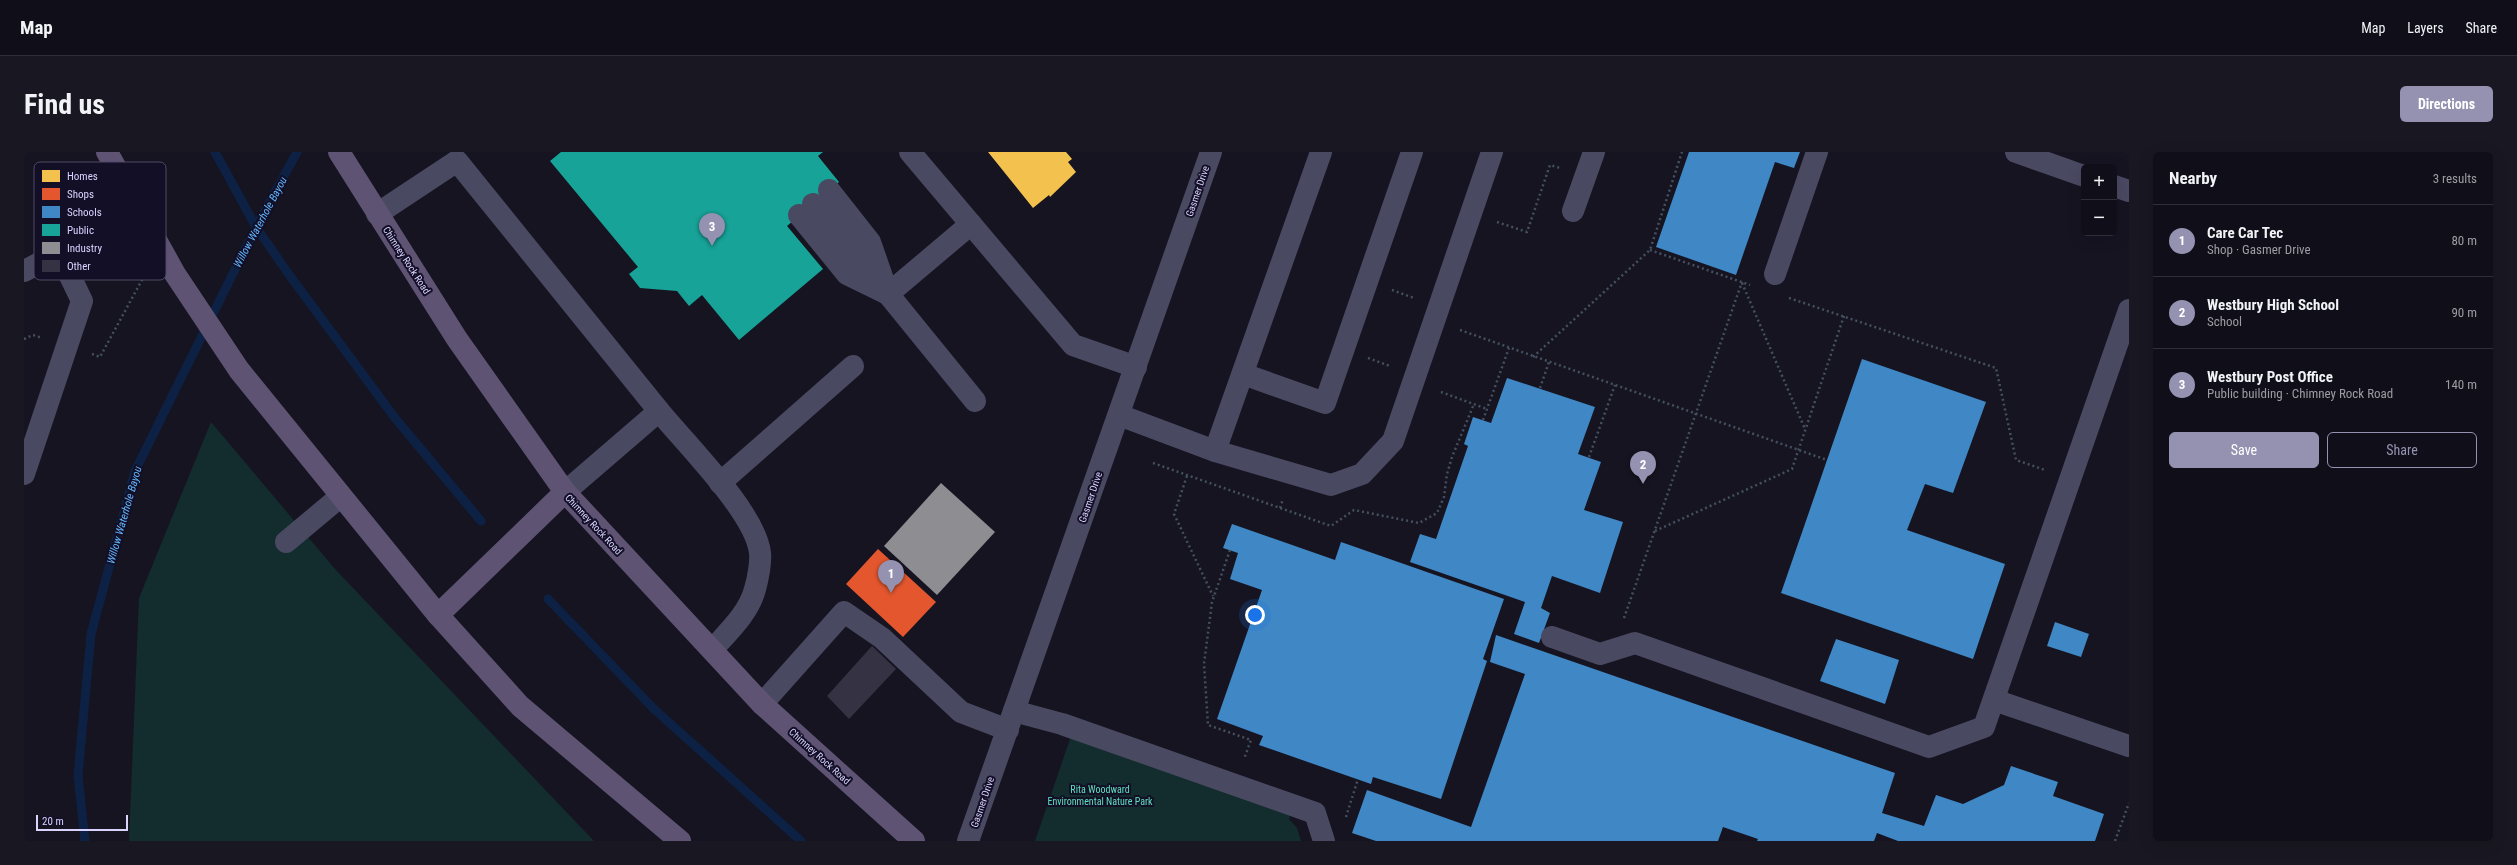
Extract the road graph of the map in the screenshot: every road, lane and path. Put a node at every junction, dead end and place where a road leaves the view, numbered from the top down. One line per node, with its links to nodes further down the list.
1 (107, 152): 13 (main road)
2 (910, 152): 21 (street)
3 (1211, 152): 45 (street, Gasmer Drive)
4 (1320, 152): 46 (street)
5 (1412, 152): 46 (street)
6 (1492, 152): 58 (street)
7 (1594, 152): 15 (street)
8 (1682, 152): 22 (path)
9 (1817, 152): 26 (street)
10 (2016, 152): 14 (street)
11 (341, 154): 19 (main road, Chimney Rock Road)
12 (463, 157): 19 (street); 52 (street)
13 (113, 162)
14 (2081, 175)
15 (1586, 176): 18 (street); 20 (path)
16 (2117, 187): 17 (street)
17 (2129, 191)
18 (1573, 211)
19 (377, 214): 65 (main road, Chimney Rock Road)
20 (1497, 222)
21 (971, 224): 32 (street); 45 (street)
22 (1650, 250): 29 (path); 41 (path)
23 (166, 258): 66 (main road)
24 (34, 266): 25 (street)
25 (24, 271)
26 (1775, 274)
27 (72, 280): 61 (street)
28 (142, 280): 39 (path)
29 (1742, 282): 30 (path); 53 (path); 56 (path)
30 (1757, 287)
31 (1390, 289): 33 (path)
32 (888, 294): 32 (street); 50 (street)
33 (1409, 296)
34 (1786, 297): 36 (path)
35 (2129, 310): 63 (street)
36 (1844, 316): 56 (path); 63 (path)
37 (1460, 330): 38 (path)
38 (1509, 348): 41 (path); 51 (path)
39 (88, 352)
40 (1366, 357): 43 (path)
41 (1533, 357): 42 (path)
42 (1549, 362): 47 (path); 48 (path)
43 (1385, 364)
44 (853, 366): 64 (street)
45 (1136, 367): 54 (street, Gasmer Drive)
46 (1242, 374): 58 (street)
47 (1615, 385): 53 (path); 59 (path)
48 (1540, 388)
49 (1440, 392): 51 (path)
50 (975, 401)
51 (1487, 409): 55 (path)
52 (659, 411): 64 (street); 65 (street)
53 (1697, 414): 57 (path); 67 (path)
54 (1119, 415): 58 (street); 77 (street, Gasmer Drive)
55 (1483, 420)
56 (1805, 430): 57 (path)
57 (1798, 450): 60 (path); 67 (path)
58 (1215, 451)
59 (1589, 458)
60 (1827, 460)
61 (24, 474)
62 (1187, 476): 70 (path)
63 (2070, 478): 75 (street)
64 (720, 483): 73 (street)
65 (565, 492): 71 (main road); 73 (main road, Chimney Rock Road)
66 (341, 496): 68 (street); 71 (main road)
67 (1655, 531): 74 (path)
68 (286, 542)
69 (1230, 550): 70 (path)
70 (1213, 597): 80 (path)
71 (438, 615): 83 (main road)
72 (1552, 637): 74 (street)
73 (712, 650): 76 (main road, Chimney Rock Road)
74 (1613, 650): 75 (street)
75 (1994, 700): 78 (street)
76 (762, 704): 77 (street); 84 (main road, Chimney Rock Road)
77 (1011, 720): 80 (street); 85 (street, Gasmer Drive)
78 (2129, 746)
79 (1358, 779): 82 (path)
80 (1235, 784): 86 (street)
81 (2129, 802): 87 (path)
82 (1346, 822)
83 (680, 841)
84 (914, 841)
85 (968, 841)
86 (1324, 841)
87 (2115, 841)

